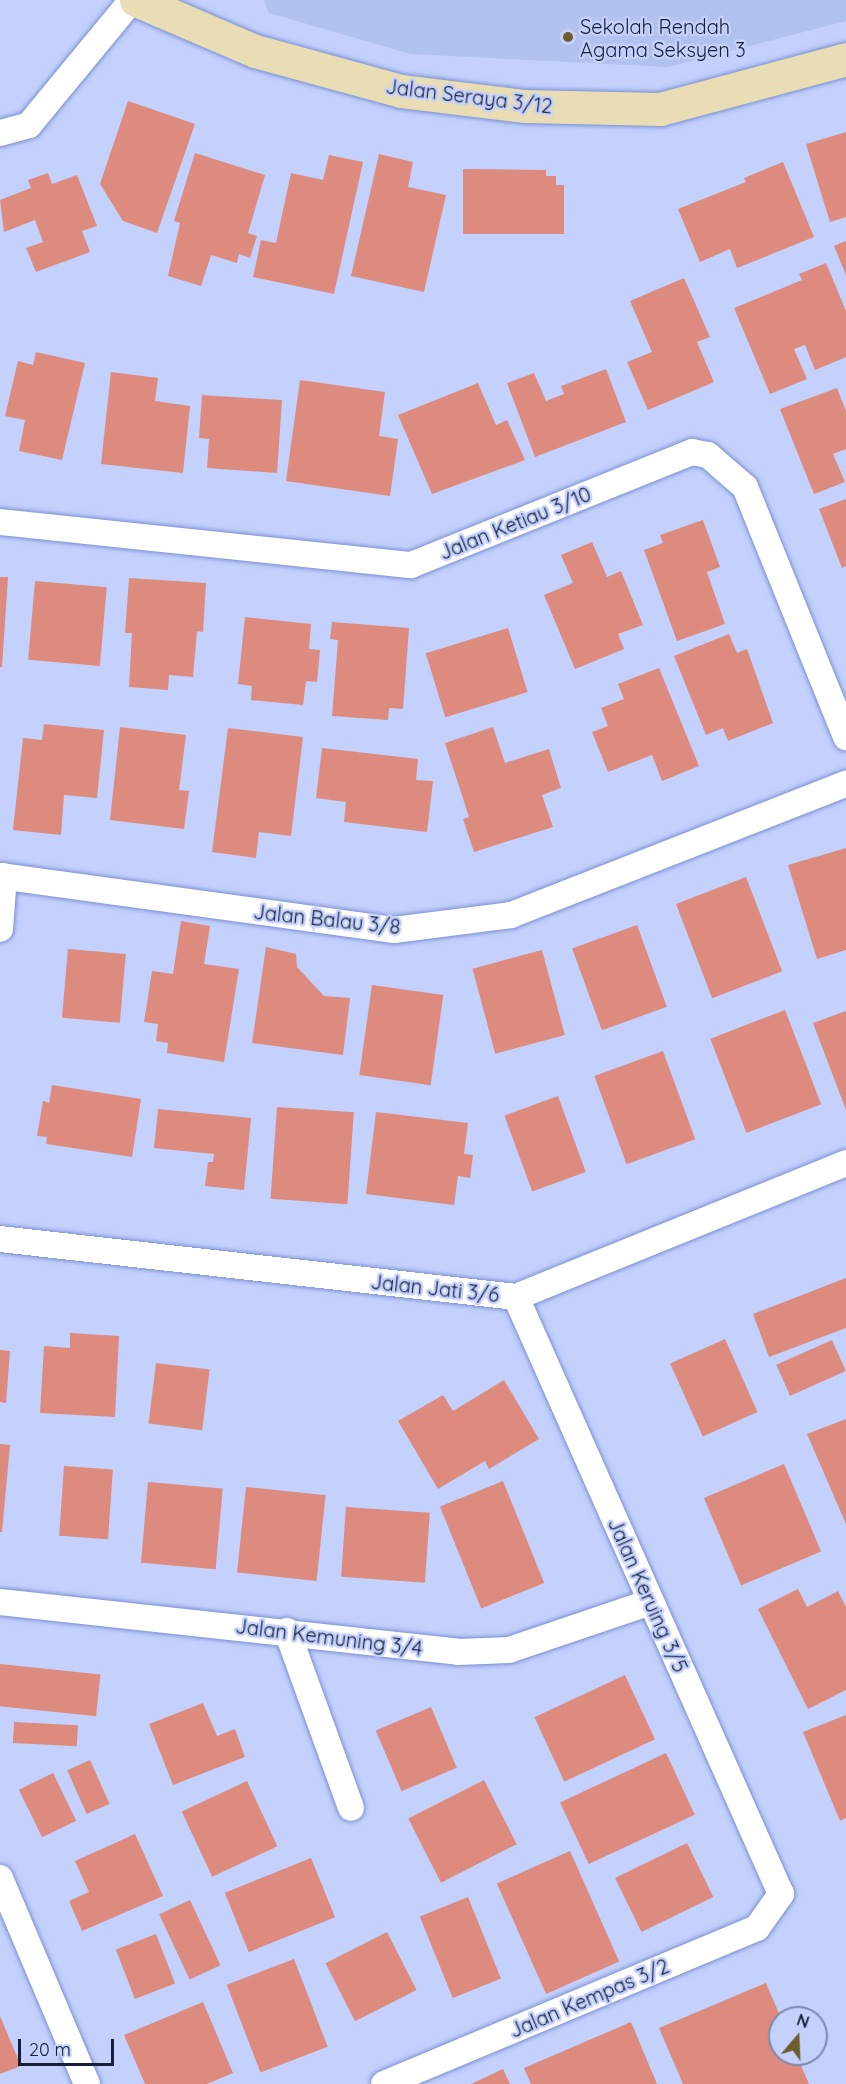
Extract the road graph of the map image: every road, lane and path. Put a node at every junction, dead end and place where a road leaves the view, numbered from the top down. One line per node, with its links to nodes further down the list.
1 (143, 2): 2 (street, Jalan Seraya 3/12); 3 (street)
2 (846, 59)
3 (0, 133)
4 (0, 522): 5 (street, Jalan Ketiau 3/10)
5 (846, 737)
6 (846, 784): 7 (street, Jalan Balau 3/8)
7 (2, 876): 8 (street)
8 (0, 929)
9 (846, 1163): 11 (street, Jalan Jati 3/6)
10 (0, 1239): 11 (street, Jalan Jati 3/6)
11 (516, 1297): 13 (street, Jalan Keruing 3/5)
12 (0, 1602): 14 (street, Jalan Kemuning 3/4)
13 (651, 1602): 14 (street, Jalan Kemuning 3/4); 17 (street, Jalan Keruing 3/5)
14 (287, 1631): 15 (street)
15 (351, 1808)
16 (0, 1878): 18 (street)
17 (781, 1894): 19 (street, Jalan Kempas 3/2)
18 (87, 2084)
19 (384, 2084)

